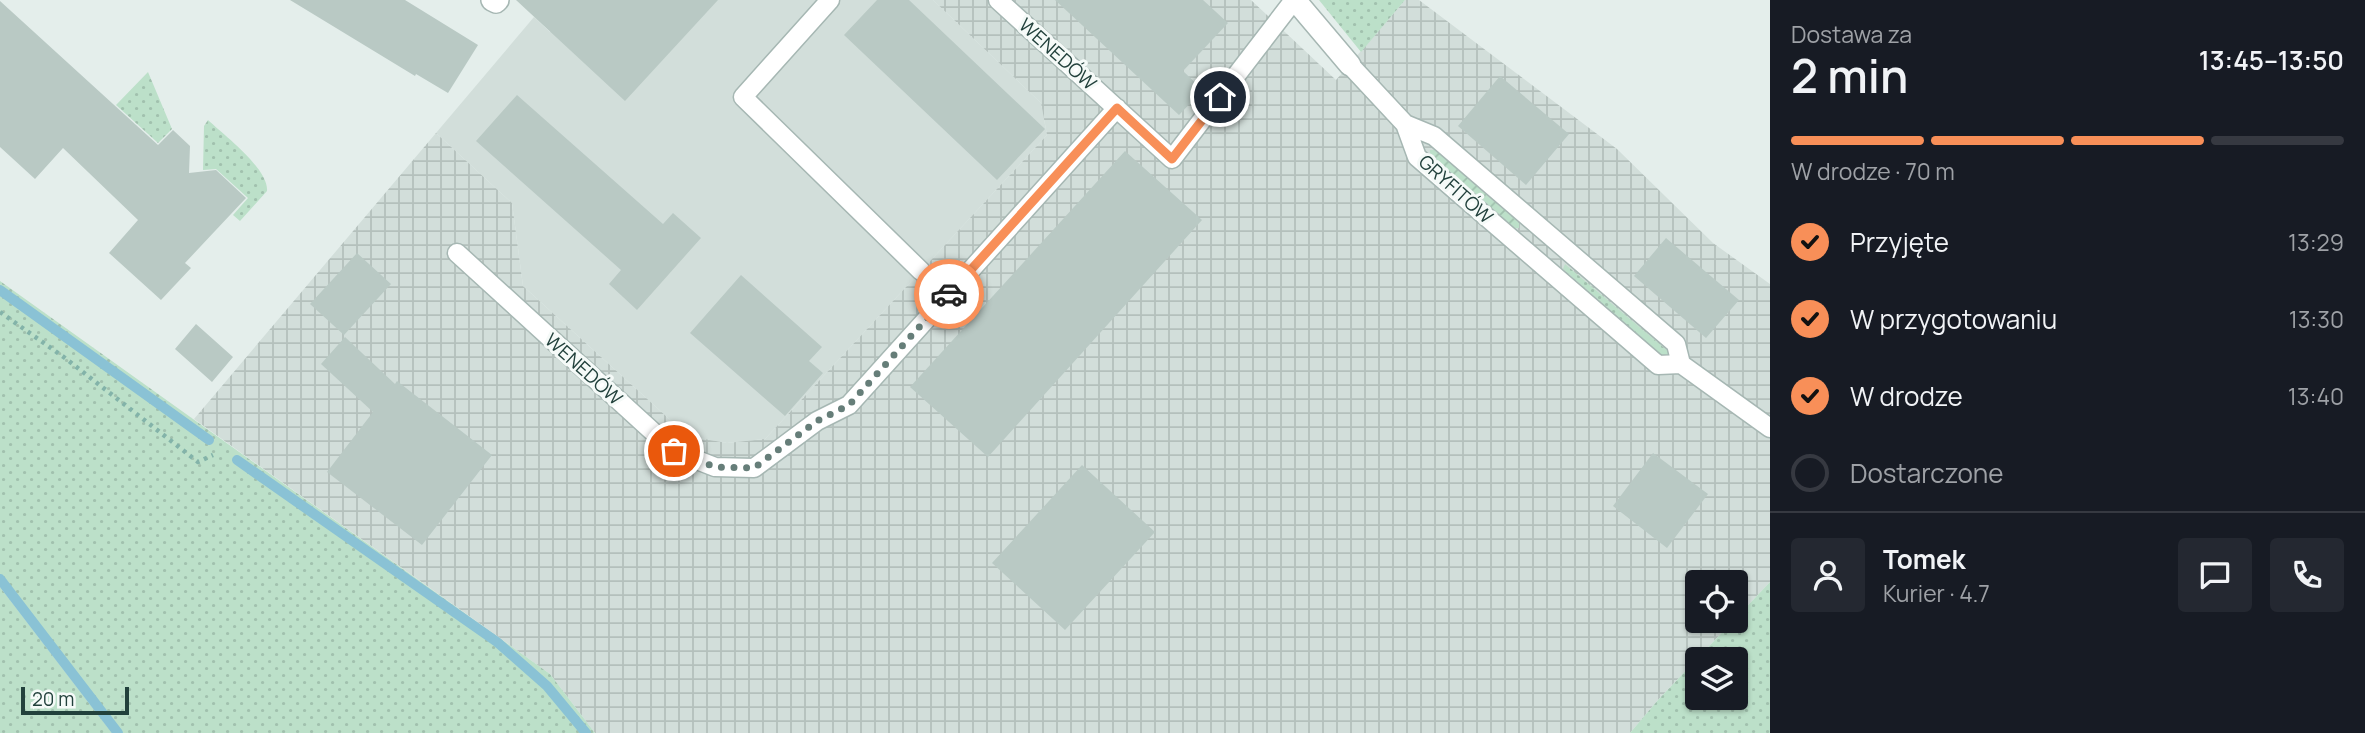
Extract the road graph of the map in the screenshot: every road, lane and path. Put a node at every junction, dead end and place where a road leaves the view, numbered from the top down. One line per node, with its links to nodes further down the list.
1 (492, 0): 2 (street)
2 (498, 0)
3 (830, 0): 12 (lane)
4 (998, 0): 7 (lane, WENEDÓW)
5 (1295, 0): 6 (street); 7 (lane, WENEDÓW)
6 (1350, 65): 8 (lane)
7 (1117, 108): 10 (lane, WENEDÓW)
8 (1405, 124): 9 (lane, GRYFITÓW); 11 (lane, GRYFITÓW)
9 (1550, 235): 11 (lane); 14 (lane, GRYFITÓW)
10 (457, 253)
11 (1531, 256): 14 (lane, GRYFITÓW)
12 (921, 271)
13 (0, 312): 16 (path)
14 (1681, 364): 15 (lane, GRYFITÓW)
15 (1770, 428)
16 (213, 455)

